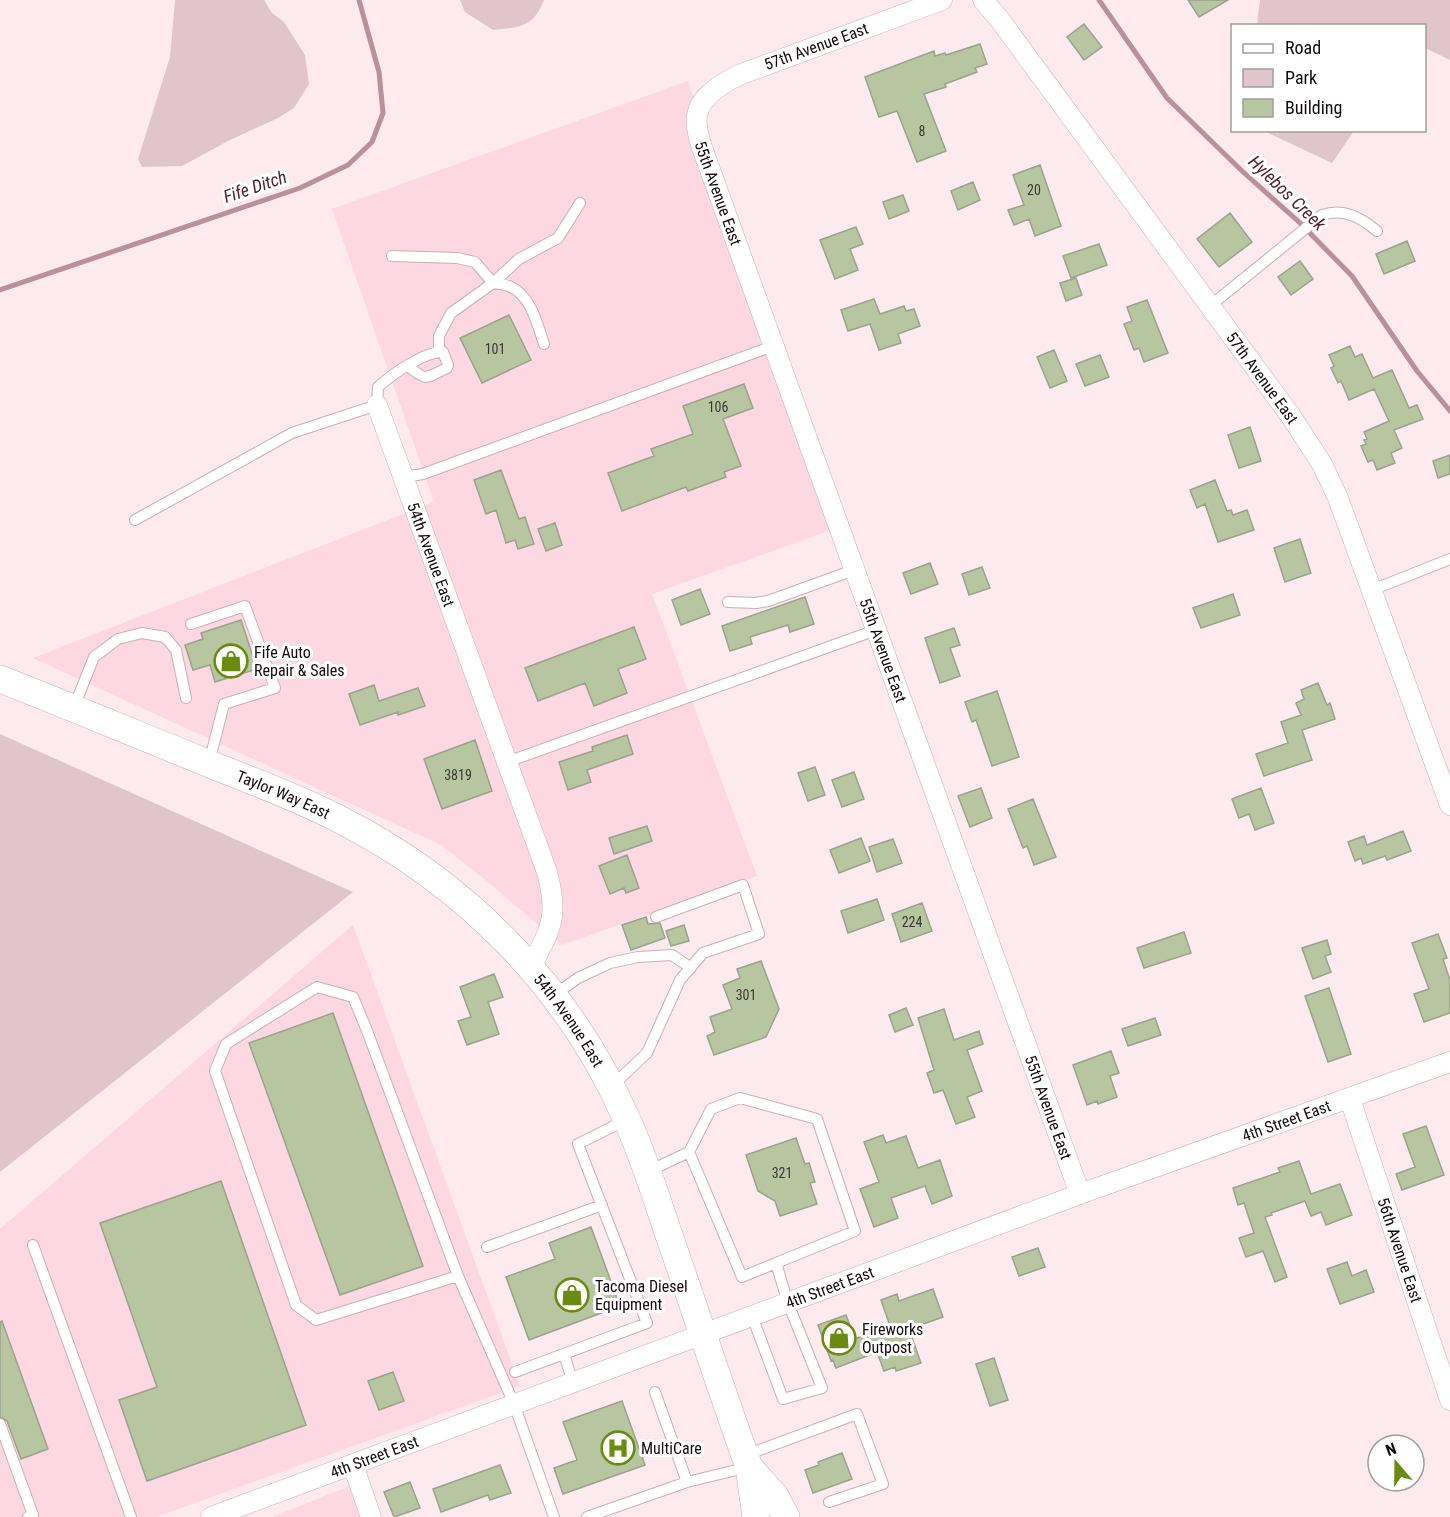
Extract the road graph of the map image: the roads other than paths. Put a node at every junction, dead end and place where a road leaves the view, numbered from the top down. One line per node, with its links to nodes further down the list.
1 (942, 0): 3 (street, 57th Avenue East)
2 (983, 0): 8 (street, 57th Avenue East)
3 (699, 106): 10 (street, 55th Avenue East)
4 (579, 203): 7 (lane)
5 (1377, 231): 8 (lane)
6 (392, 256): 7 (lane)
7 (493, 283): 9 (lane); 11 (lane)
8 (1210, 306): 18 (street, 57th Avenue East)
9 (544, 344)
10 (773, 346): 14 (lane); 17 (street, 55th Avenue East)
11 (440, 351): 12 (lane); 12 (lane)
12 (408, 366): 13 (lane)
13 (377, 405): 14 (street, 54th Avenue East); 15 (lane)
14 (404, 477): 25 (street, 54th Avenue East)
15 (135, 520)
16 (1450, 560): 18 (lane)
17 (854, 570): 19 (lane); 21 (street, 55th Avenue East)
18 (1372, 590): 27 (street, 57th Avenue East)
19 (728, 602)
20 (191, 624): 26 (lane)
21 (876, 630): 25 (lane); 38 (street, 55th Avenue East)
22 (0, 679): 24 (main road, Taylor Way East)
23 (186, 698): 24 (lane)
24 (74, 708): 26 (main road, Taylor Way East)
25 (507, 762): 29 (street, 54th Avenue East)
26 (209, 764): 29 (main road, Taylor Way East)
27 (1450, 805)
28 (656, 917): 30 (lane)
29 (531, 967): 31 (main road, 54th Avenue East)
30 (691, 968): 31 (lane); 33 (lane)
31 (554, 996): 33 (main road, 54th Avenue East)
32 (1450, 1062): 34 (street, 4th Street East)
33 (611, 1087): 35 (main road, 54th Avenue East)
34 (1350, 1099): 38 (street, 4th Street East); 51 (street, 56th Avenue East)
35 (627, 1119): 37 (main road, 54th Avenue East); 39 (lane)
36 (689, 1152): 37 (lane); 42 (lane); 42 (lane)
37 (647, 1172): 46 (main road, 54th Avenue East)
38 (1080, 1194): 44 (street, 4th Street East)
39 (602, 1205): 41 (lane); 47 (lane)
40 (33, 1245): 59 (lane)
41 (487, 1248)
42 (776, 1263): 44 (lane)
43 (458, 1276): 43 (lane); 52 (lane)
44 (788, 1303): 45 (street, 4th Street East); 45 (lane)
45 (752, 1316): 46 (street, 4th Street East)
46 (703, 1334): 49 (street, 4th Street East); 54 (main road, 54th Avenue East)
47 (564, 1354): 48 (lane); 49 (lane)
48 (515, 1372)
49 (573, 1383): 52 (street, 4th Street East)
50 (655, 1392): 56 (lane)
51 (1450, 1400)
52 (514, 1404): 55 (street, 4th Street East); 62 (lane)
53 (0, 1424): 58 (lane)
54 (747, 1461): 56 (lane); 57 (lane); 64 (main road, 54th Avenue East); 65 (main road, 54th Avenue East)
55 (353, 1466): 60 (street, 4th Street East); 61 (street)
56 (687, 1482): 63 (lane)
57 (829, 1502)
58 (28, 1517)
59 (131, 1517)
60 (211, 1517)
61 (371, 1517)
62 (554, 1517)
63 (587, 1517)
64 (756, 1517)
65 (786, 1517)

